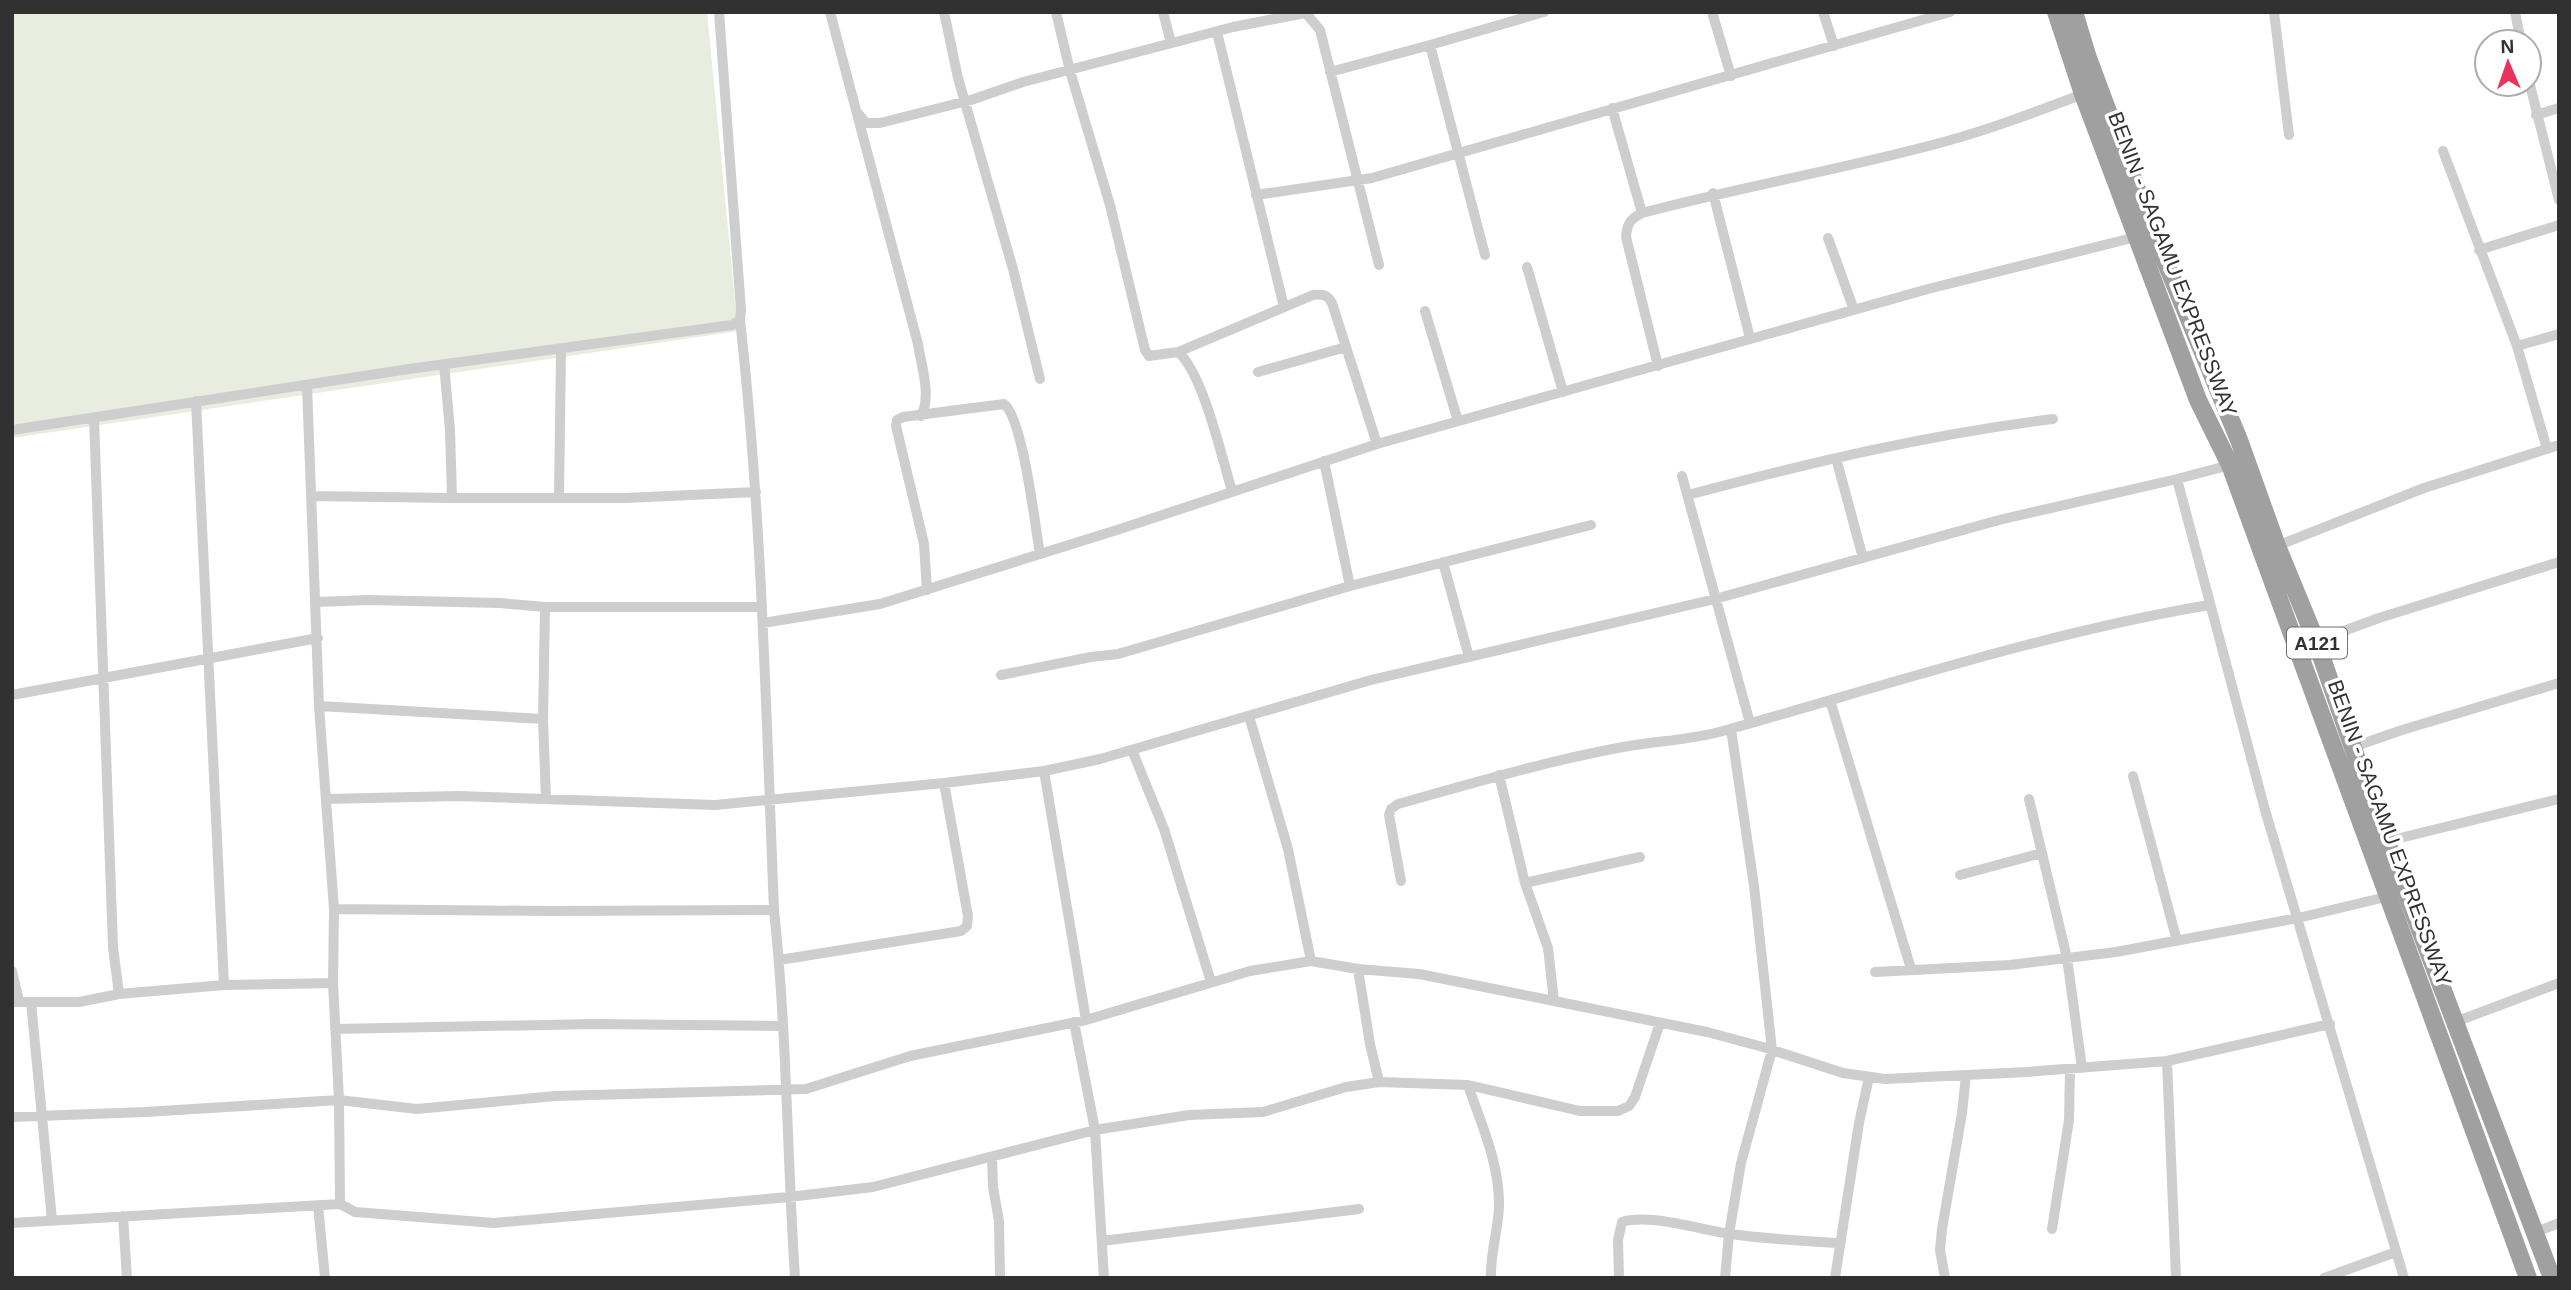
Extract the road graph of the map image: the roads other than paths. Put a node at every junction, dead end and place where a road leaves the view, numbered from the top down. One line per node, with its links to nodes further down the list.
1 (719, 12): 46 (street)
2 (830, 12): 26 (street)
3 (944, 12): 23 (street)
4 (1056, 12): 18 (street)
5 (1163, 12): 15 (street)
6 (1544, 12): 16 (street)
7 (1712, 12): 20 (street)
8 (1823, 12): 17 (street)
9 (1950, 12): 17 (street)
10 (2056, 12): 21 (highway, BENIN - SAGAMU EXPRESSWAY / A121)
11 (2074, 12): 79 (highway, A121)
12 (2274, 12): 28 (street)
13 (1305, 13): 14 (street); 19 (street)
14 (1217, 32): 15 (street); 33 (street)
15 (1171, 43): 18 (street)
16 (1430, 45): 19 (street); 30 (street)
17 (1834, 46): 20 (street)
18 (1070, 71): 23 (street); 52 (street)
19 (1330, 72): 31 (street)
20 (1731, 76): 24 (street)
21 (2083, 94): 32 (street); 37 (highway, BENIN - SAGAMU EXPRESSWAY / A121)
22 (2532, 98): 27 (street)
23 (965, 101): 26 (street); 56 (street)
24 (1612, 108): 30 (street); 35 (street)
25 (2559, 108): 27 (street)
26 (856, 111): 60 (street)
27 (2536, 115): 34 (street)
28 (2289, 135)
29 (2442, 151): 39 (street)
30 (1458, 152): 31 (street); 40 (street)
31 (1357, 181): 33 (street); 41 (street)
32 (1713, 193): 35 (street); 48 (street)
33 (1256, 195): 43 (street)
34 (2559, 200)
35 (1642, 212): 54 (street)
36 (2559, 225): 39 (street)
37 (2136, 237): 44 (street); 69 (highway, BENIN - SAGAMU EXPRESSWAY / A121)
38 (1828, 238): 44 (street)
39 (2479, 250): 49 (street)
40 (1485, 255)
41 (1379, 265)
42 (1527, 267): 58 (street)
43 (1284, 307): 50 (street); 52 (street)
44 (1854, 310): 48 (street)
45 (1425, 311): 63 (street)
46 (740, 320): 51 (street); 73 (street)
47 (2559, 334): 49 (street)
48 (1750, 338): 54 (street)
49 (2517, 346): 66 (street)
50 (1346, 347): 55 (street); 65 (street)
51 (561, 349): 53 (street); 77 (street)
52 (1178, 352): 72 (street)
53 (444, 364): 57 (street); 76 (street)
54 (1658, 366): 58 (street)
55 (1258, 372)
56 (1040, 379)
57 (307, 386): 59 (street); 75 (street)
58 (1563, 392): 63 (street)
59 (197, 401): 61 (street); 95 (street)
60 (921, 416): 80 (street); 85 (street)
61 (94, 418): 64 (street); 97 (street)
62 (2053, 419): 67 (street)
63 (1458, 421): 65 (street)
64 (12, 430)
65 (1377, 444): 68 (street)
66 (2553, 447): 79 (street)
67 (1836, 458): 74 (street); 81 (street)
68 (1324, 461): 72 (street); 84 (street)
69 (2230, 465): 71 (street); 123 (highway, BENIN - SAGAMU EXPRESSWAY / A121)
70 (1682, 476): 74 (street)
71 (2177, 479): 81 (street); 88 (street)
72 (1232, 491): 80 (street)
73 (755, 492): 77 (street); 90 (street)
74 (1688, 495): 86 (street)
75 (311, 496): 76 (street); 87 (street)
76 (452, 498): 77 (street)
77 (559, 498)
78 (1591, 526): 82 (street)
79 (2277, 545): 93 (highway, A121)
80 (1040, 554): 85 (street)
81 (1863, 558): 86 (street)
82 (1443, 562): 84 (street); 94 (street)
83 (2559, 562): 93 (street)
84 (1350, 586): 96 (street)
85 (927, 590): 91 (street)
86 (1715, 600): 94 (street); 104 (street)
87 (317, 602): 89 (street); 92 (street)
88 (2209, 605): 100 (street); 126 (street)
89 (545, 607): 90 (street); 103 (street)
90 (762, 607): 91 (street)
91 (763, 623): 116 (street)
92 (318, 638): 95 (street); 101 (street)
93 (2316, 641): 106 (highway, A121)
94 (1469, 657): 102 (street)
95 (209, 659): 97 (street); 138 (street)
96 (1001, 675)
97 (105, 678): 99 (street); 139 (street)
98 (2559, 683): 106 (street)
99 (12, 695)
100 (1830, 700): 104 (street); 132 (street)
101 (319, 706): 103 (street); 112 (street)
102 (1249, 716): 107 (street); 130 (street)
103 (543, 719): 113 (street)
104 (1750, 723): 105 (street)
105 (1731, 729): 109 (street); 149 (street)
106 (2353, 747): 117 (highway, A121)
107 (1132, 750): 108 (street); 135 (street)
108 (1044, 771): 111 (street); 143 (street)
109 (1499, 775): 121 (street); 122 (street)
110 (2133, 776): 127 (street)
111 (944, 783): 116 (street); 129 (street)
112 (327, 799): 113 (street); 124 (street)
113 (546, 799): 116 (street)
114 (2029, 799): 118 (street)
115 (2559, 799): 117 (street)
116 (769, 801): 125 (street)
117 (2388, 841): 144 (highway, A121)
118 (2042, 853): 120 (street); 128 (street)
119 (1640, 857): 122 (street)
120 (1960, 875)
121 (1401, 881)
122 (1525, 883): 140 (street)
123 (2390, 896): 126 (street); 189 (highway, BENIN - SAGAMU EXPRESSWAY / A121)
124 (334, 909): 125 (street); 136 (street)
125 (774, 910): 129 (street)
126 (2298, 918): 127 (street); 146 (street)
127 (2178, 941): 128 (street)
128 (2067, 958): 132 (street); 151 (street)
129 (779, 960): 147 (street)
130 (1311, 961): 131 (street); 135 (street)
131 (1358, 969): 140 (street); 154 (street)
132 (1911, 969): 134 (street)
133 (12, 971): 141 (street)
134 (1875, 972)
135 (1211, 982): 143 (street)
136 (332, 983): 138 (street); 148 (street)
137 (2559, 983): 144 (street)
138 (225, 985): 139 (street)
139 (119, 994): 142 (street)
140 (1555, 1001): 145 (street)
141 (16, 1002): 142 (street)
142 (31, 1002): 158 (street)
143 (1080, 1021): 156 (street); 160 (street)
144 (2455, 1022): 171 (highway, A121)
145 (1660, 1023): 149 (street); 155 (street)
146 (2330, 1024): 150 (street); 175 (street)
147 (783, 1026): 148 (street); 156 (street)
148 (335, 1029): 157 (street)
149 (1772, 1050): 153 (street); 172 (street)
150 (2167, 1060): 151 (street); 186 (street)
151 (2076, 1068): 152 (street); 170 (street)
152 (1966, 1075): 153 (street); 185 (street)
153 (1869, 1077): 174 (street)
154 (1379, 1082): 155 (street); 160 (street)
155 (1468, 1085): 181 (street)
156 (787, 1090): 157 (street); 162 (street)
157 (339, 1100): 158 (street); 163 (street)
158 (43, 1116): 159 (street); 167 (street)
159 (12, 1117)
160 (1095, 1130): 161 (street); 173 (street)
161 (992, 1157): 162 (street); 179 (street)
162 (789, 1197): 163 (street); 178 (street)
163 (340, 1204): 164 (street)
164 (318, 1205): 166 (street); 177 (street)
165 (1359, 1209): 173 (street)
166 (123, 1216): 167 (street); 176 (street)
167 (52, 1220): 168 (street)
168 (12, 1223)
169 (2559, 1223): 171 (street)
170 (2052, 1229)
171 (2536, 1232): 190 (highway, A121)
172 (1729, 1234): 174 (street); 182 (street); 183 (street)
173 (1102, 1241): 180 (street)
174 (1839, 1243): 184 (street)
175 (2396, 1252): 187 (street); 188 (street)
176 (127, 1278)
177 (325, 1278)
178 (795, 1278)
179 (1000, 1278)
180 (1104, 1278)
181 (1491, 1278)
182 (1619, 1278)
183 (1725, 1278)
184 (1835, 1278)
185 (1945, 1278)
186 (2176, 1278)
187 (2324, 1278)
188 (2404, 1278)
189 (2529, 1278)
190 (2552, 1278)

